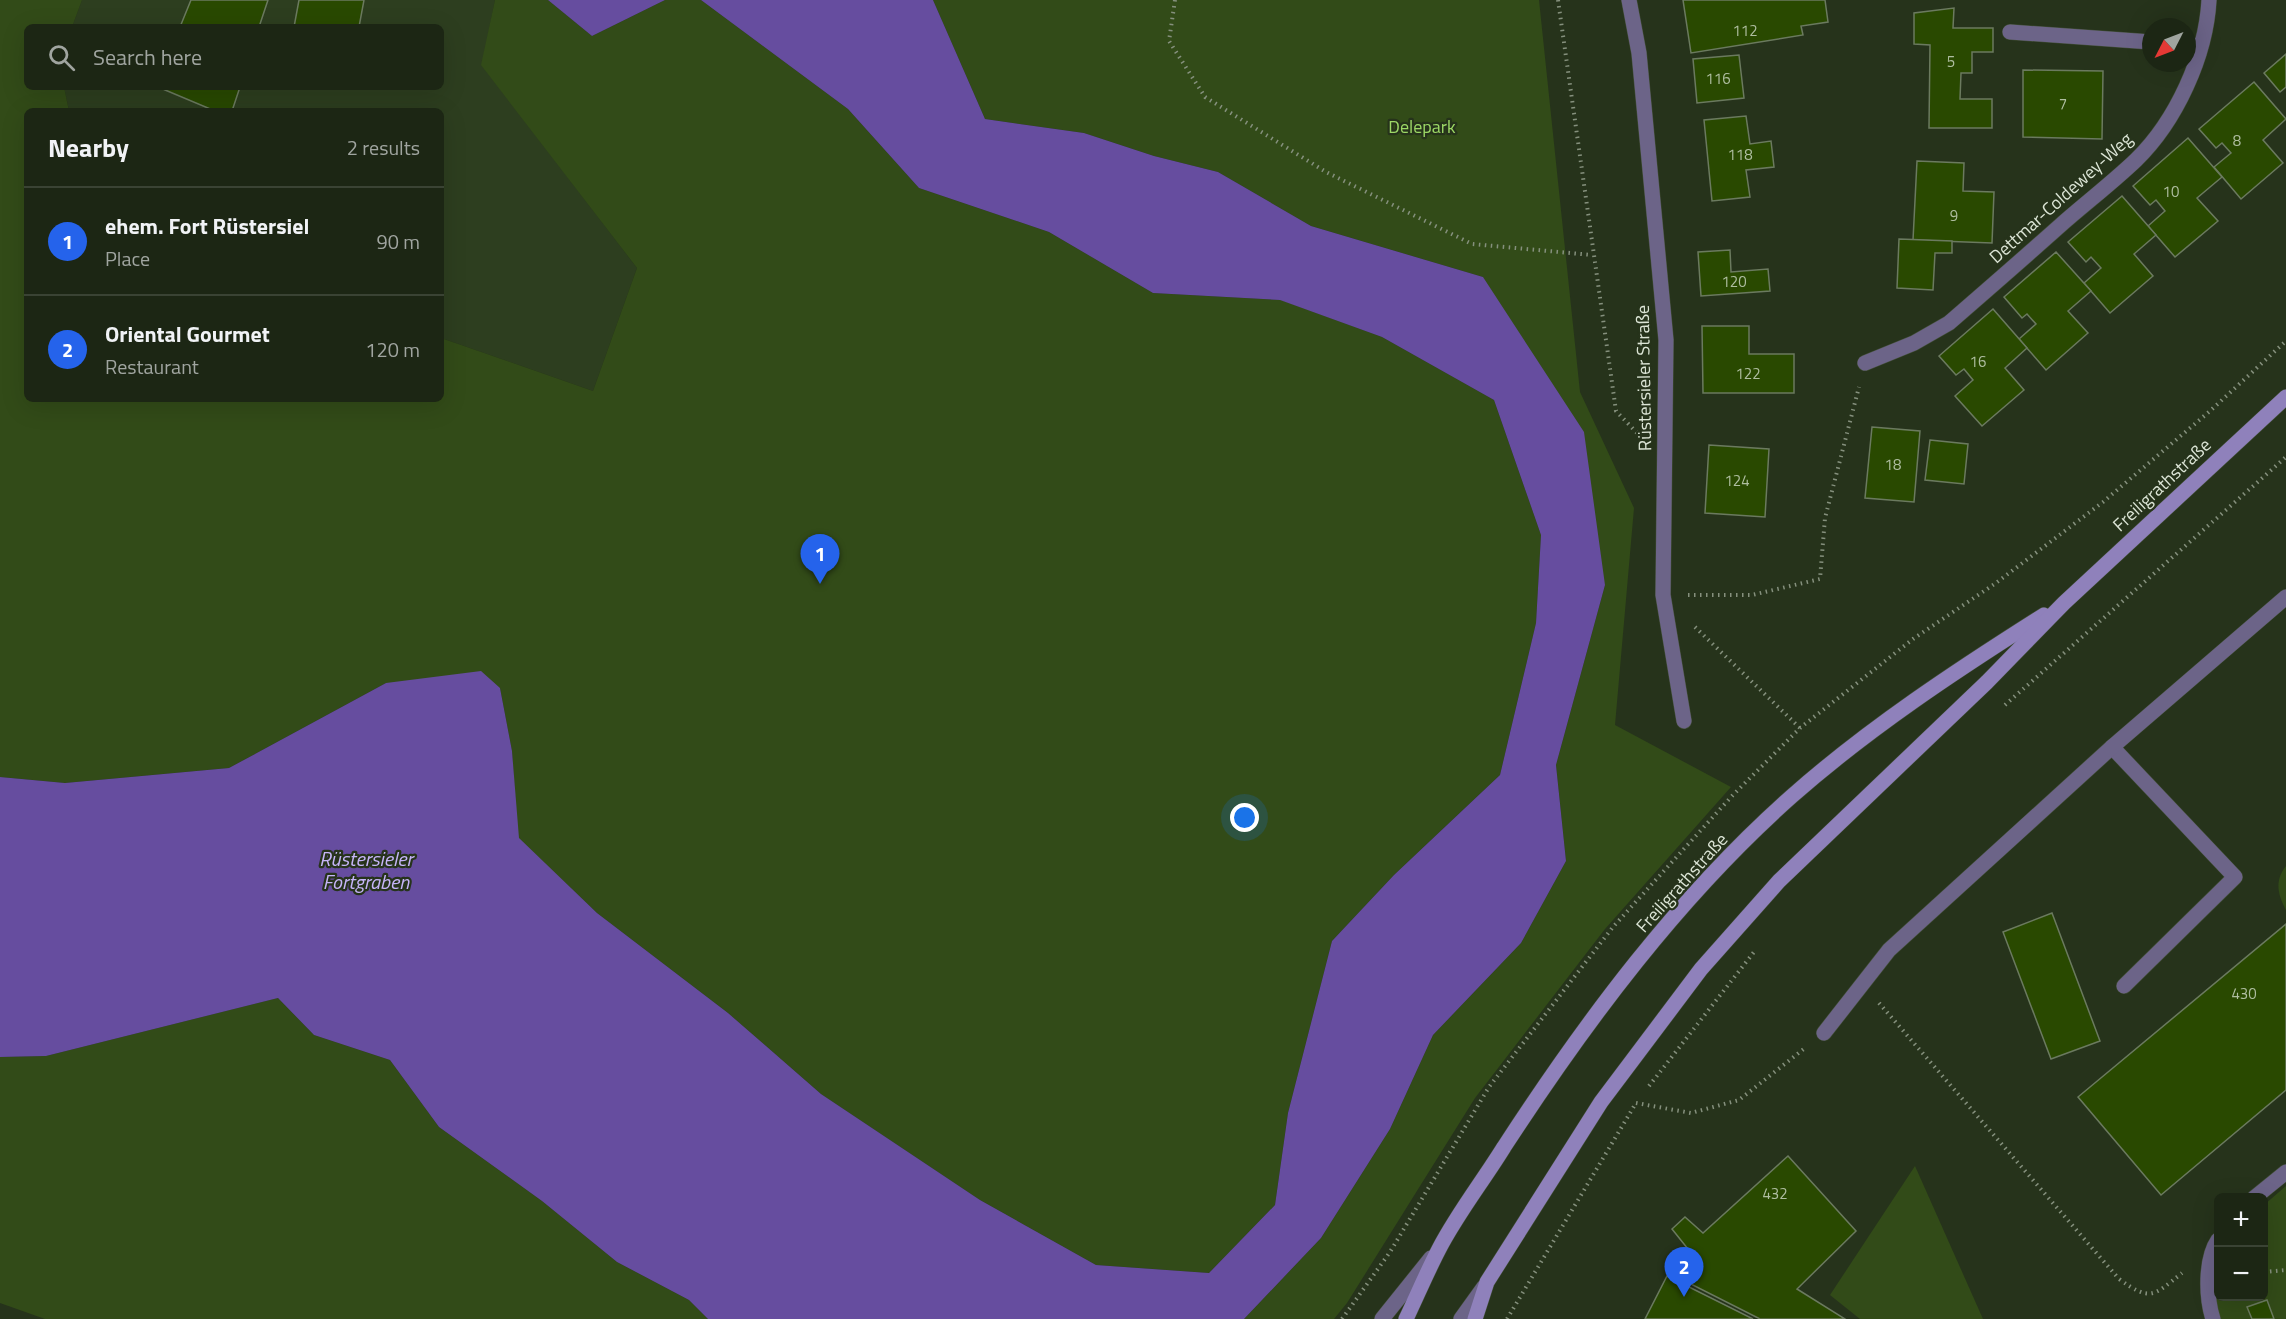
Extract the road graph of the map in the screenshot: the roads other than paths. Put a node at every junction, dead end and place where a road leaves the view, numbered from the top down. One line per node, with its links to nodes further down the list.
1 (1629, 0): 11 (street, Rüstersieler Straße)
2 (2209, 0): 5 (street, Dettmar-Coldewey-Weg)
3 (2010, 32): 4 (street)
4 (2142, 41)
5 (2196, 41)
6 (2188, 72): 7 (street, Dettmar-Coldewey-Weg)
7 (1865, 363)
8 (2286, 397): 10 (main road, Freiligrathstraße)
9 (2286, 597): 12 (street)
10 (2064, 603): 18 (main road, Freiligrathstraße); 19 (main road, Freiligrathstraße)
11 (1684, 721)
12 (2112, 747): 13 (street); 14 (street)
13 (2124, 986)
14 (1824, 1033)
15 (2286, 1172): 16 (street)
16 (2259, 1193)
17 (2216, 1247): 24 (street)
18 (1439, 1248): 20 (street); 21 (main road, Freiligrathstraße)
19 (1487, 1282): 22 (street); 23 (main road, Freiligrathstraße)
20 (1382, 1319)
21 (1406, 1319)
22 (1461, 1319)
23 (1475, 1319)
24 (2213, 1319)

